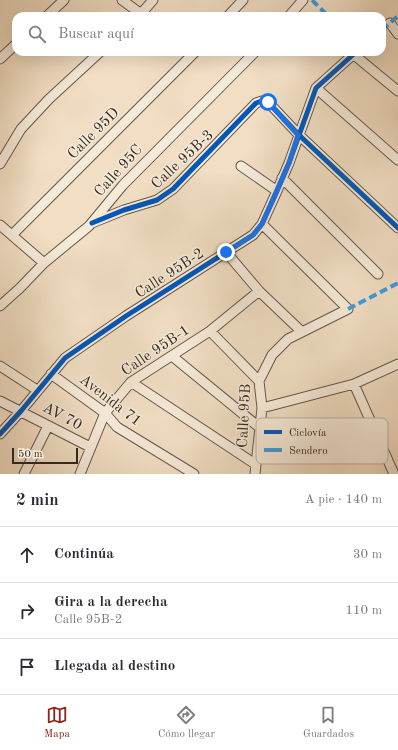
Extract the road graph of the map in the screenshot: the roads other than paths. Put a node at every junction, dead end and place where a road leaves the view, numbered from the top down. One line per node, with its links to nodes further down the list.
1 (64, 0): 6 (street)
2 (122, 0): 7 (street)
3 (153, 0): 8 (street)
4 (303, 0): 10 (street)
5 (239, 1): 9 (street)
6 (51, 12)
7 (138, 12)
8 (144, 12)
9 (231, 12)
10 (292, 12)
11 (390, 23): 12 (street)
12 (398, 34)
13 (12, 48): 19 (street)
14 (96, 56): 24 (street)
15 (189, 56): 32 (street, Calle 95D)
16 (251, 56): 28 (street, Calle 95C)
17 (351, 56): 20 (street, Calle 95B-2)
18 (357, 56): 21 (street)
19 (0, 59)
20 (316, 88): 22 (street, Calle 95B-2); 23 (street)
21 (398, 91)
22 (298, 135): 26 (street, Calle 95B-2); 28 (street, Calle 95B-3); 31 (street)
23 (398, 160)
24 (0, 164)
25 (241, 166): 27 (street)
26 (282, 178): 27 (street, Calle 95B-2); 35 (street)
27 (277, 191): 29 (street, Calle 95B-2)
28 (92, 222): 34 (street, Calle 95C)
29 (262, 224): 33 (street, Calle 95B-2); 39 (street, Calle 95B)
30 (0, 225): 32 (street)
31 (398, 228)
32 (12, 235): 34 (street)
33 (226, 252): 36 (street); 43 (street, Calle 95B-2)
34 (44, 263): 37 (street, Calle 95C)
35 (378, 274)
36 (259, 291): 38 (street, Calle 95B-1); 39 (street)
37 (0, 306)
38 (210, 331): 40 (street, Calle 95B-1); 44 (street)
39 (302, 332): 44 (street, Calle 95B)
40 (172, 356): 45 (street, Calle 95B-1); 54 (street)
41 (398, 364): 46 (street)
42 (0, 366): 47 (street)
43 (51, 374): 47 (street, Calle 95B-2); 51 (street, Avenida 71)
44 (259, 381): 49 (street, Calle 95B)
45 (131, 382): 51 (street, Calle 95B-1); 59 (street)
46 (354, 384): 49 (street); 53 (street)
47 (37, 390): 50 (street, Calle 95B-2)
48 (0, 401): 50 (street, AV 70)
49 (262, 408): 52 (street, Calle 95B)
50 (21, 411): 55 (street, AV 70); 56 (street, Calle 95B-2)
51 (105, 413): 57 (street, Calle 95B-1); 62 (street, Avenida 71)
52 (261, 418)
53 (369, 418)
54 (256, 425)
55 (48, 426): 57 (street, AV 70); 60 (street)
56 (0, 434)
57 (90, 447): 61 (street, Calle 95B-1)
58 (388, 460): 64 (street)
59 (256, 464): 63 (street, Calle 95B)
60 (24, 474)
61 (80, 474)
62 (194, 474)
63 (255, 474)
64 (394, 474)

